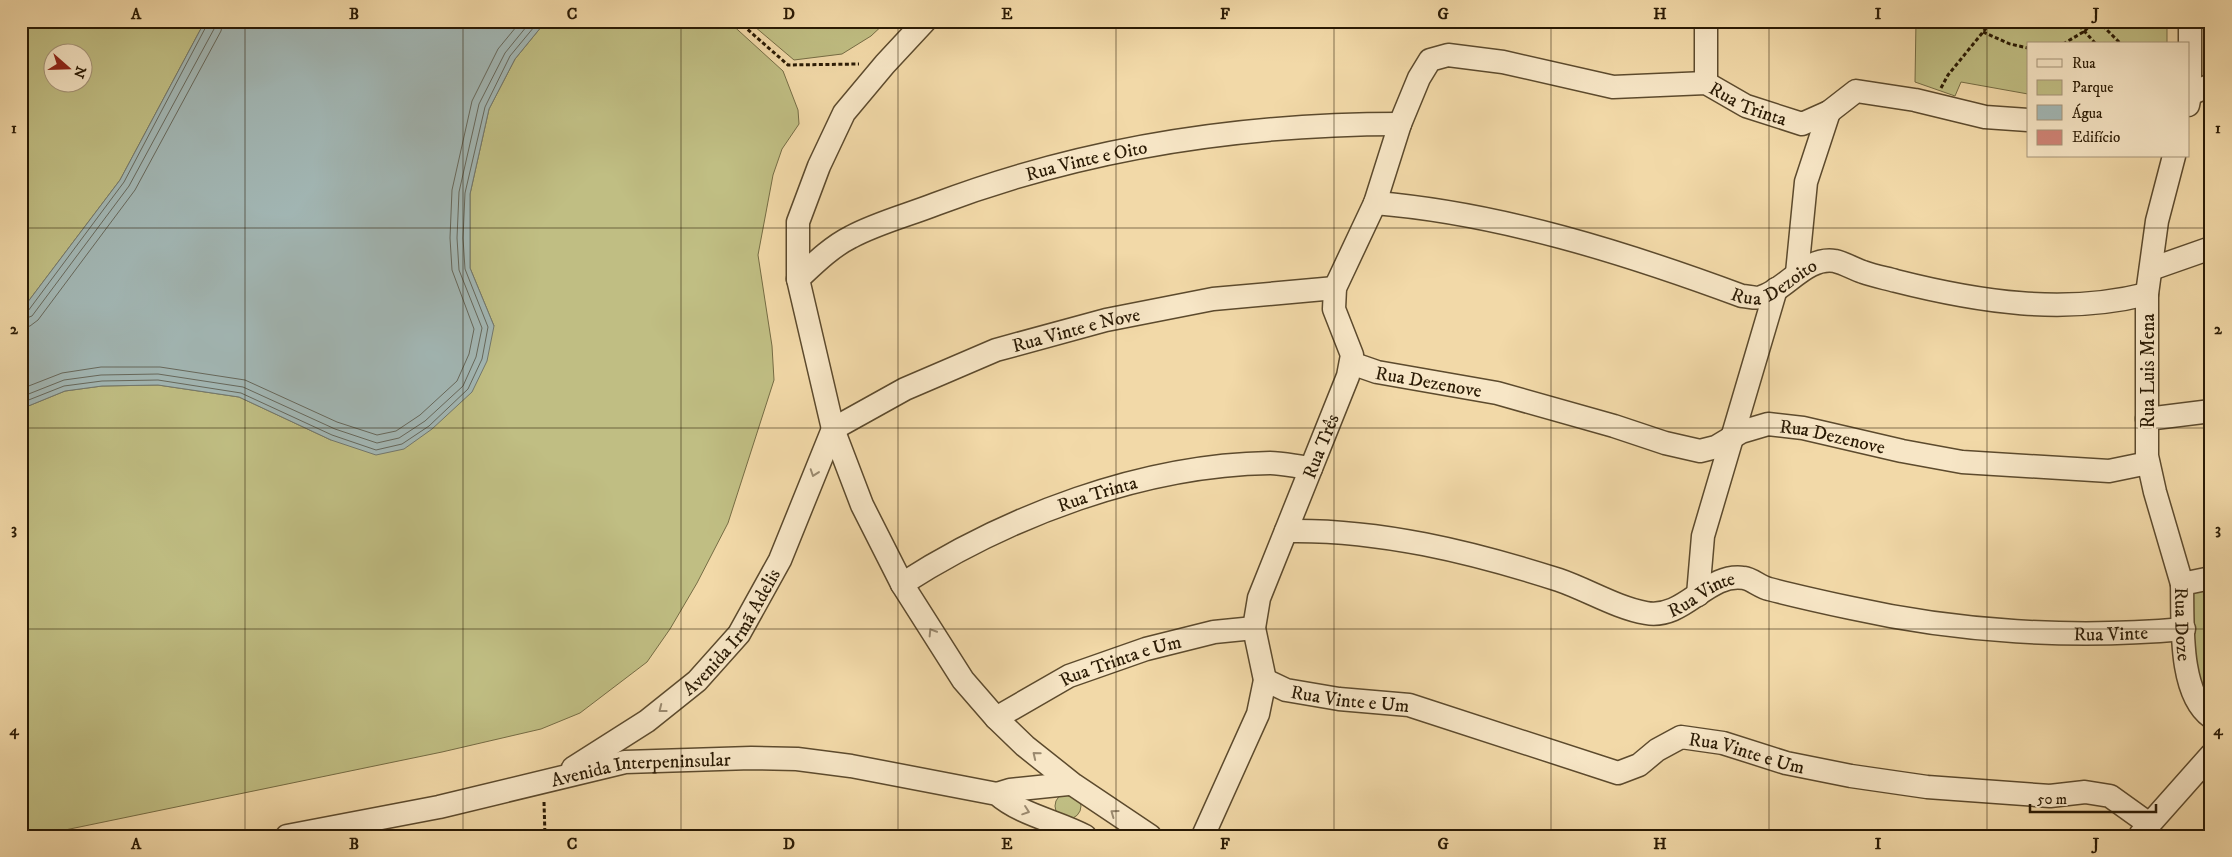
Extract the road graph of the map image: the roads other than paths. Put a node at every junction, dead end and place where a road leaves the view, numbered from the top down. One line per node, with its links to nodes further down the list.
1 (925, 21): 17 (street)
2 (1706, 21): 6 (street)
3 (2190, 21): 4 (street)
4 (2190, 42)
5 (1430, 60): 6 (street, Rua Trinta); 11 (street, Rua Três)
6 (1706, 83): 9 (street, Rua Trinta)
7 (2211, 85): 8 (street)
8 (2190, 97)
9 (1829, 112): 10 (street, Rua Trinta); 16 (street)
10 (2027, 120)
11 (1400, 124): 13 (street, Rua Três); 17 (street, Rua Vinte e Oito)
12 (2173, 158): 15 (street, Rua Luis Mena)
13 (1375, 202): 18 (street, Rua Três); 19 (street, Rua Dezoito)
14 (2211, 248): 15 (street)
15 (2151, 269): 20 (street, Rua Luis Mena)
16 (1798, 273): 19 (street, Rua Dezoito); 20 (street, Rua Dezoito)
17 (798, 279): 24 (street)
18 (1335, 288): 21 (street, Rua Três); 24 (street, Rua Vinte e Nove)
19 (1776, 289): 25 (street)
20 (2148, 294): 23 (street, Rua Luis Mena)
21 (1351, 363): 25 (street, Rua Dezenove); 27 (street, Rua Três)
22 (2211, 412): 23 (street)
23 (2147, 419): 26 (street, Rua Luis Mena)
24 (833, 428): 30 (street); 39 (street, Avenida Irmã Adelis, one-way to 39)
25 (1732, 437): 26 (street, Rua Dezenove); 32 (street)
26 (2148, 463): 31 (street, Rua Luis Mena)
27 (1311, 468): 28 (street, Rua Três); 30 (street, Rua Trinta)
28 (1286, 531): 32 (street, Rua Vinte); 33 (street, Rua Três)
29 (2211, 578): 31 (street, Rua Doze)
30 (902, 584): 37 (street, one-way to 30)
31 (2182, 584): 34 (street, Rua Doze)
32 (1698, 595): 34 (street, Rua Vinte)
33 (1254, 628): 35 (street, Rua Três); 37 (street, Rua Trinta e Um)
34 (2184, 629): 36 (street, Rua Doze)
35 (1265, 680): 43 (street, Rua Vinte e Um); 47 (street, Rua Três)
36 (2211, 717)
37 (996, 718): 40 (street, one-way to 37)
38 (2211, 754): 43 (street)
39 (560, 776): 41 (street, Avenida Interpeninsular); 44 (street, Avenida Interpeninsular)
40 (1074, 786): 41 (street, Avenida Interpeninsular); 42 (street); 42 (street); 46 (street, one-way to 40)
41 (997, 794): 42 (street, Avenida Interpeninsular, one-way to 42)
42 (1061, 824): 45 (street, Avenida Interpeninsular)
43 (2144, 830)
44 (287, 836)
45 (1085, 836)
46 (1150, 836)
47 (1203, 836)

